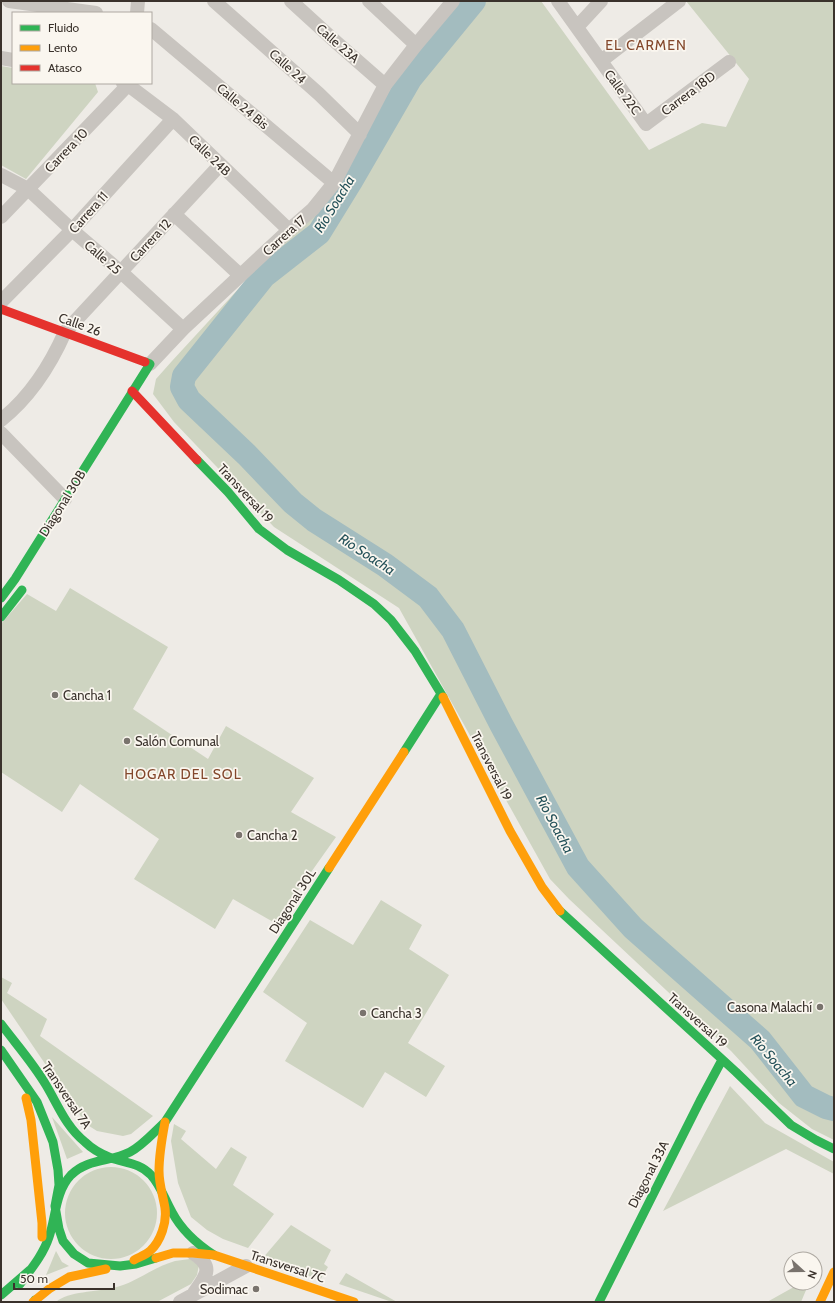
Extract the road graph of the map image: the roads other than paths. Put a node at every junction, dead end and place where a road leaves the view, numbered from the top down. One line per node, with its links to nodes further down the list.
1 (9, 1): 10 (street)
2 (138, 1): 11 (street)
3 (214, 1): 23 (street, Calle 24)
4 (291, 1): 20 (street, Calle 23A)
5 (369, 1): 14 (street)
6 (558, 1): 12 (street, Calle 22C)
7 (601, 1): 12 (street)
8 (679, 1): 17 (street)
9 (445, 4): 14 (street, Carrera 17)
10 (89, 12)
11 (137, 12)
12 (577, 28): 17 (street, Calle 22C)
13 (152, 30): 26 (street, Calle 24 Bis)
14 (416, 45): 20 (street, Carrera 17)
15 (1, 58): 16 (street)
16 (12, 60)
17 (601, 61): 22 (street, Calle 22C)
18 (729, 62): 22 (street, Carrera 18D)
19 (127, 84): 21 (street, Calle 24B); 27 (street, Carrera 10)
20 (385, 85): 23 (street, Carrera 17)
21 (173, 119): 24 (street, Calle 24B); 30 (street, Carrera 11)
22 (646, 124)
23 (360, 134): 26 (street, Carrera 17)
24 (220, 165): 28 (street, Carrera 12); 31 (street, Calle 24B)
25 (1, 175): 27 (street, Calle 25)
26 (334, 183): 31 (street, Carrera 17)
27 (28, 190): 29 (street, Carrera 10); 30 (street, Calle 25)
28 (174, 214): 32 (street, Carrera 12); 33 (street)
29 (1, 217)
30 (72, 230): 32 (street, Calle 25); 34 (street, Carrera 11)
31 (289, 230): 33 (street, Carrera 17)
32 (120, 272): 36 (street, Calle 25); 37 (street, Carrera 12)
33 (240, 275): 36 (street, Carrera 17)
34 (1, 302)
35 (1, 309): 37 (main road, Calle 26)
36 (183, 329): 38 (street, Carrera 17)
37 (65, 332): 38 (main road, Calle 26); 40 (street, Carrera 12)
38 (150, 364): 39 (main road, Carrera 17)
39 (132, 391): 42 (main road, Diagonal 30B); 46 (main road, Transversal 19)
40 (1, 420)
41 (1, 433): 42 (street)
42 (65, 499): 44 (main road, Diagonal 30B)
43 (28, 580): 45 (main road)
44 (1, 598)
45 (1, 617)
46 (441, 694): 49 (main road, Transversal 19); 51 (main road, Diagonal 30L)
47 (1, 1024): 53 (main road, Transversal 7A)
48 (1, 1050): 50 (main road)
49 (722, 1060): 52 (main road, Transversal 19); 68 (main road, Diagonal 33A)
50 (18, 1075): 55 (main road); 58 (main road)
51 (165, 1122): 53 (main road); 54 (main road)
52 (834, 1149)
53 (111, 1158): 54 (main road, Transversal 7A); 55 (main road)
54 (161, 1191): 57 (main road, Transversal 7C); 59 (main road)
55 (56, 1206): 58 (main road); 59 (main road, Transversal 7C)
56 (193, 1253): 57 (main road, Transversal 7C); 59 (main road, Transversal 7C); 64 (street)
57 (214, 1255): 60 (main road, Transversal 7C)
58 (38, 1258): 61 (main road)
59 (120, 1266): 65 (main road)
60 (246, 1266): 64 (street); 67 (main road, Transversal 7C)
61 (30, 1270): 63 (main road); 66 (main road)
62 (834, 1272): 69 (main road)
63 (1, 1295)
64 (186, 1299)
65 (34, 1301)
66 (3, 1302)
67 (354, 1302)
68 (599, 1302)
69 (820, 1302)

